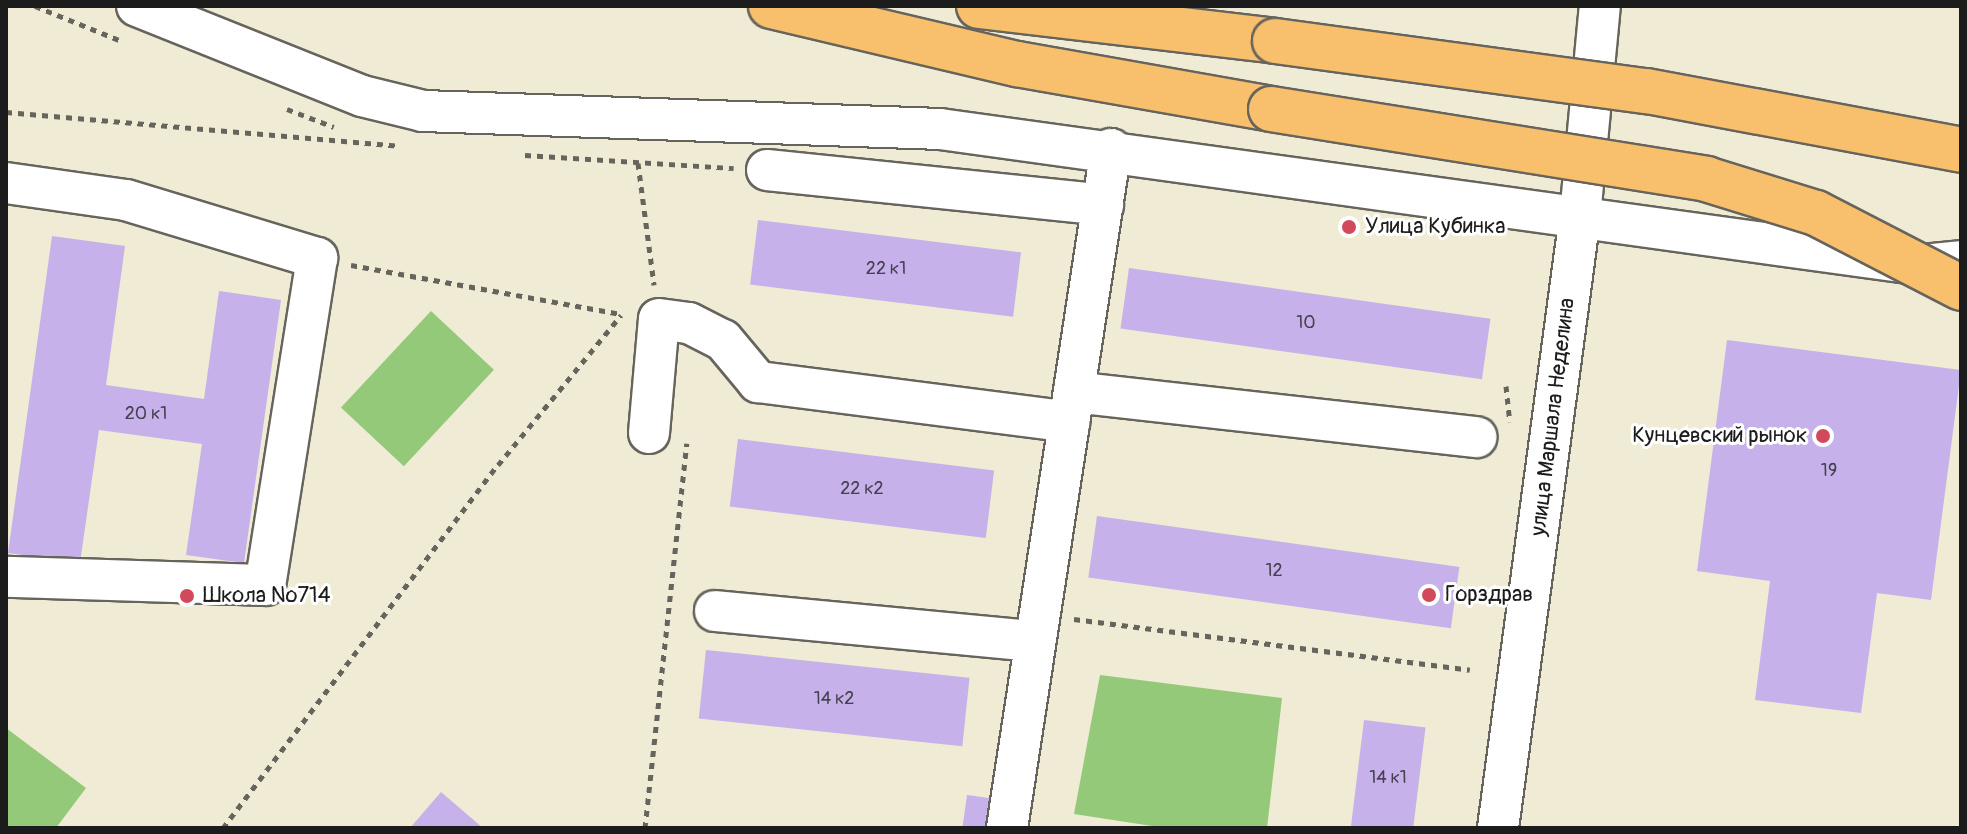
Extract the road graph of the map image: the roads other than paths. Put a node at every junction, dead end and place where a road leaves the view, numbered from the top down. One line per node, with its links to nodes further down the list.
1 (137, 6): 7 (street)
2 (771, 6): 14 (main road, bridge)
3 (979, 6): 6 (main road)
4 (1137, 6): 6 (street)
5 (1600, 6): 12 (street, улица Маршала Неделина)
6 (1209, 32): 8 (main road, bridge)
7 (1111, 149): 11 (street); 12 (street)
8 (1961, 150)
9 (767, 170): 11 (street)
10 (6, 183): 18 (street)
11 (1103, 205): 15 (street)
12 (1580, 216): 13 (street); 22 (street, улица Маршала Неделина)
13 (1961, 261)
14 (1961, 288)
15 (1072, 407): 16 (street); 17 (street); 20 (street)
16 (668, 436)
17 (1476, 437)
18 (6, 577)
19 (715, 611): 20 (street)
20 (1037, 628): 21 (street)
21 (1007, 828)
22 (1498, 828)

